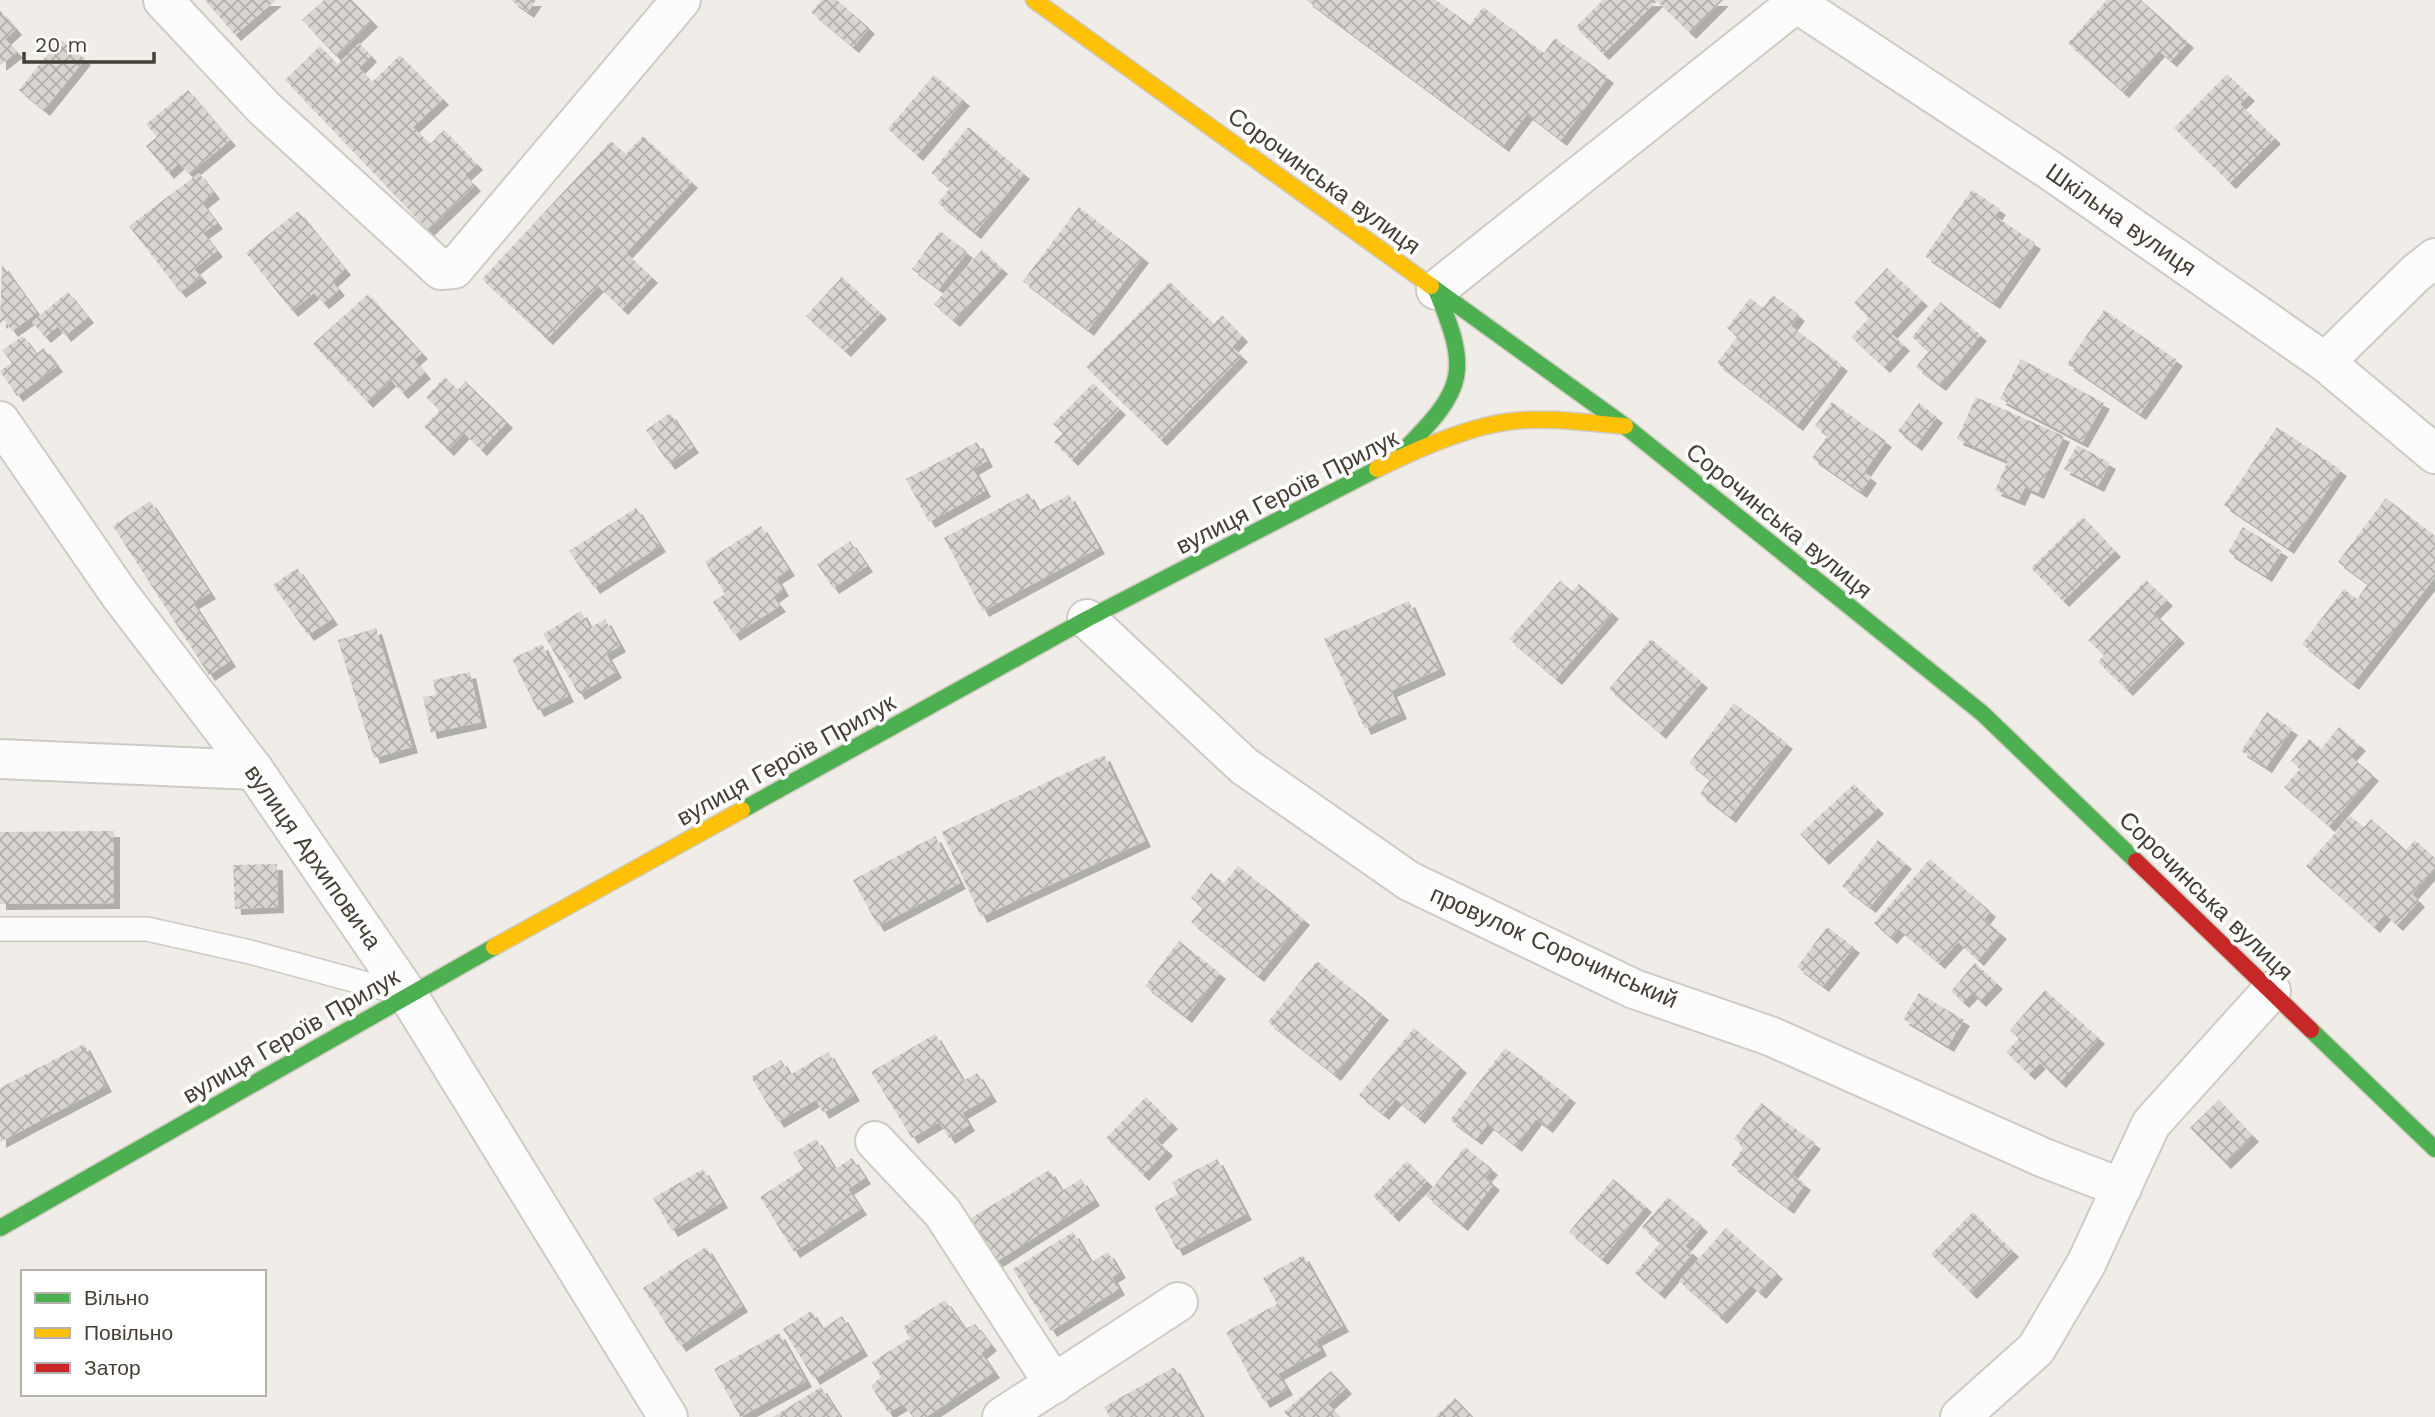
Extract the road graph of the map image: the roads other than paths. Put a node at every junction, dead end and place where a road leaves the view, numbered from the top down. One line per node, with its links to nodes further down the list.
1 (163, 0): 2 (street)
2 (681, 0)
3 (1034, 0): 6 (main road, Сорочинська вулиця)
4 (1798, 1): 6 (street); 7 (street, Шкільна вулиця)
5 (2435, 258): 7 (street)
6 (1436, 290): 9 (main road, Сорочинська вулиця); 11 (main road)
7 (2325, 362): 10 (street, Шкільна вулиця)
8 (0, 421): 14 (street, вулиця Архиповича)
9 (1625, 426): 11 (main road, вулиця Героїв Прилук); 16 (main road, Сорочинська вулиця)
10 (2435, 454)
11 (1393, 461): 12 (main road, вулиця Героїв Прилук)
12 (1087, 620): 17 (main road, вулиця Героїв Прилук); 20 (street, провулок Сорочинський)
13 (0, 759): 14 (street)
14 (254, 770): 17 (street, вулиця Архиповича)
15 (0, 929): 17 (lane)
16 (2271, 991): 19 (main road, Сорочинська вулиця); 20 (street)
17 (408, 995): 21 (main road, вулиця Героїв Прилук); 24 (street, вулиця Архиповича)
18 (875, 1141): 23 (street)
19 (2435, 1149)
20 (2122, 1188): 26 (street)
21 (0, 1228)
22 (1178, 1302): 23 (street)
23 (1054, 1384): 25 (street)
24 (668, 1417)
25 (1002, 1417)
26 (1960, 1417)

